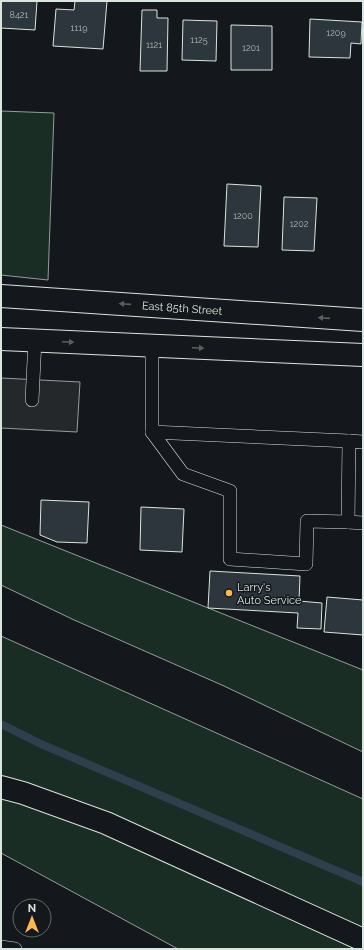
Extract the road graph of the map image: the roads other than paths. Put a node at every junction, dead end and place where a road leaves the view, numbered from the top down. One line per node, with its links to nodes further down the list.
1 (1, 296): 2 (main road, East 85th Street, one-way to 1)
2 (363, 320)
3 (1, 339): 4 (main road)
4 (35, 340): 5 (main road, one-way to 5); 7 (lane)
5 (152, 346): 6 (main road, one-way to 6); 8 (lane)
6 (363, 355)
7 (32, 400)
8 (152, 432): 9 (lane); 11 (lane)
9 (349, 441): 10 (lane); 11 (lane)
10 (363, 442)
11 (348, 522): 12 (lane)
12 (363, 523)
13 (1, 787): 14 (main road)
14 (363, 940)
15 (1, 947): 16 (lane)
16 (15, 949)

